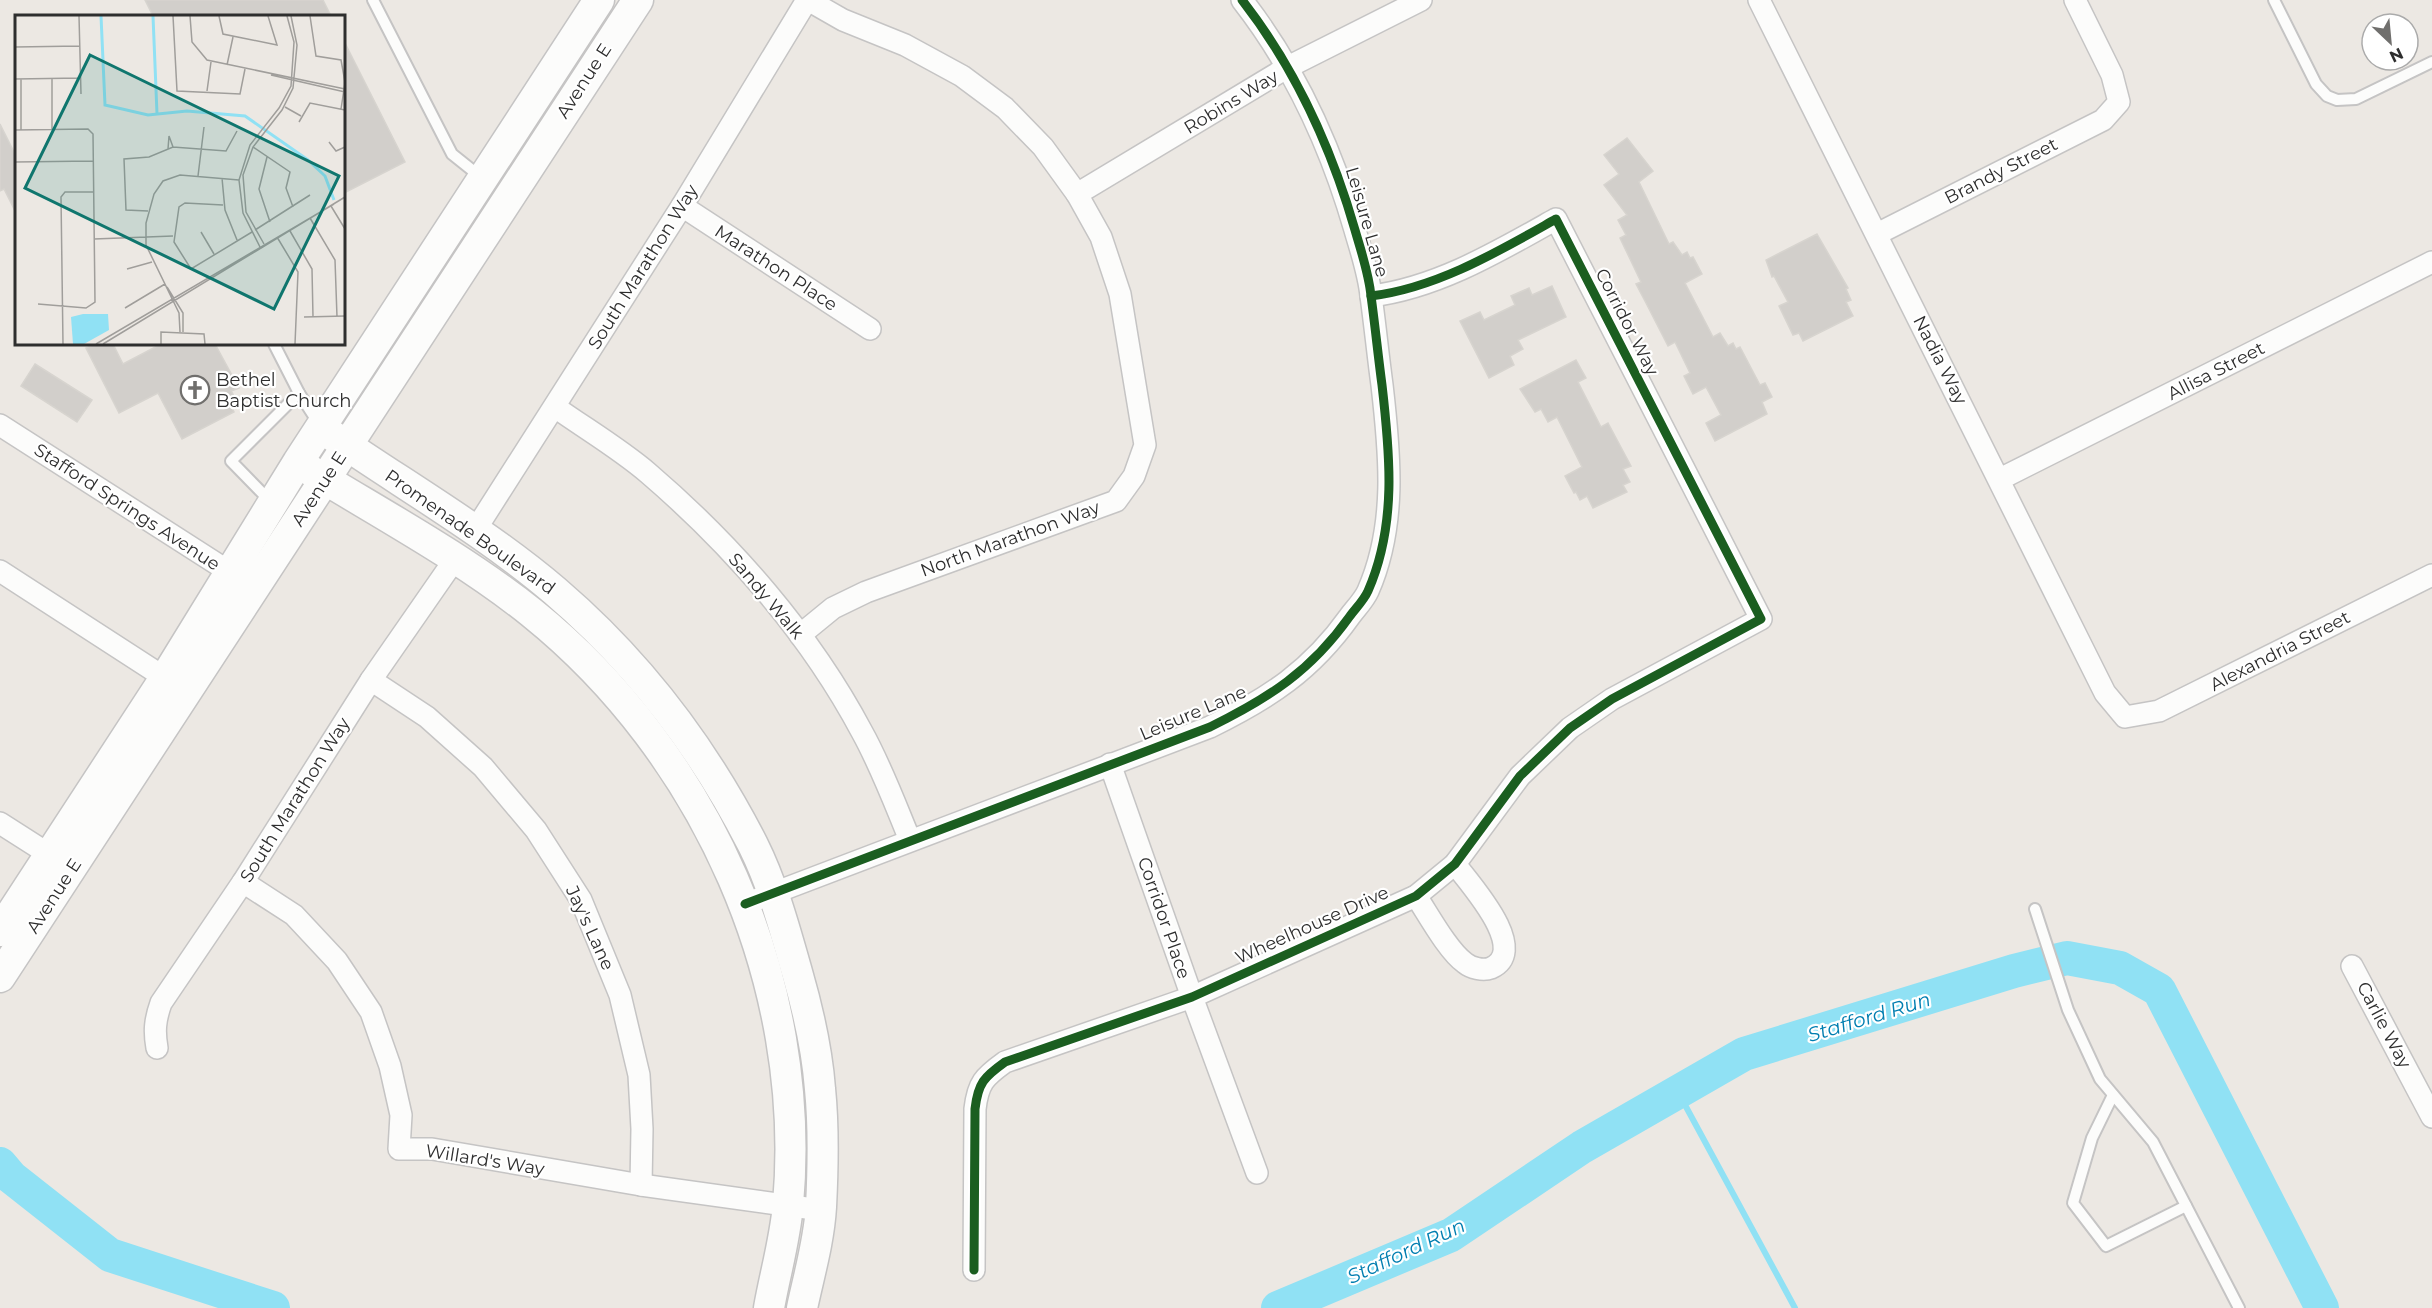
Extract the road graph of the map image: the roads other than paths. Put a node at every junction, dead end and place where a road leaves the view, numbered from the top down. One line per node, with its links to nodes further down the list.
1 (373, 0): 13 (lane)
2 (599, 0): 13 (street, Avenue E)
3 (638, 0): 15 (street, Avenue E)
4 (807, 0): 10 (street, South Marathon Way); 16 (street, South Marathon Way)
5 (1242, 0): 12 (street, Leisure Lane)
6 (1420, 0): 12 (street, Robins Way)
7 (1759, 0): 17 (street, Nadia Way)
8 (2075, 0): 17 (street, Brandy Street)
9 (2274, 0): 11 (lane)
10 (843, 20): 14 (street, North Marathon Way)
11 (2432, 62)
12 (1288, 67): 14 (street, Robins Way); 19 (street, Leisure Lane)
13 (482, 178): 15 (street); 25 (street, Avenue E)
14 (1077, 194): 38 (street, North Marathon Way)
15 (509, 196): 26 (street, Avenue E)
16 (682, 206): 20 (street, Marathon Place); 23 (street, South Marathon Way)
17 (1877, 234): 29 (street, Nadia Way)
18 (2432, 262): 29 (street, Allisa Street)
19 (1371, 296): 37 (street, Corridor Way); 43 (street, Leisure Lane)
20 (870, 329)
21 (275, 345): 22 (lane)
22 (299, 393): 25 (lane); 30 (lane)
23 (555, 407): 31 (street, South Marathon Way); 38 (street, Sandy Walk)
24 (0, 425): 35 (street, Stafford Springs Avenue)
25 (321, 427): 26 (street, Promenade Boulevard); 27 (street, Avenue E)
26 (347, 445): 28 (street, Avenue E); 31 (street, Promenade Boulevard)
27 (298, 462): 28 (street, Promenade Boulevard); 30 (street, Avenue E)
28 (325, 479): 32 (street, Promenade Boulevard); 35 (street, Avenue E)
29 (2000, 479): 42 (street, Nadia Way)
30 (272, 503): 35 (street, Avenue E)
31 (474, 532): 36 (street, Promenade Boulevard)
32 (455, 559): 39 (street, Promenade Boulevard); 40 (street, South Marathon Way)
33 (0, 572): 41 (street)
34 (2432, 575): 42 (street, Alexandria Street)
35 (243, 581): 41 (street, Avenue E)
36 (582, 616): 39 (street); 49 (street, Promenade Boulevard)
37 (1761, 619): 47 (street, Wheelhouse Drive)
38 (800, 634): 45 (street, Sandy Walk)
39 (562, 639): 51 (street, Promenade Boulevard)
40 (371, 680): 48 (street, South Marathon Way); 62 (street, Jay's Lane)
41 (176, 685): 46 (street, Avenue E)
42 (2125, 717)
43 (1110, 764): 45 (street, Leisure Lane); 56 (street, Corridor Place)
44 (0, 823): 46 (street)
45 (910, 840): 49 (street, Leisure Lane)
46 (61, 862): 53 (street, Avenue E); 55 (street, Avenue E)
47 (1455, 864): 50 (street, Wheelhouse Drive); 50 (street)
48 (243, 882): 57 (street, South Marathon Way); 62 (street, Willard's Way)
49 (773, 894): 51 (street, Leisure Lane); 65 (street, Promenade Boulevard)
50 (1416, 896): 56 (street, Wheelhouse Drive)
51 (744, 904): 63 (street, Promenade Boulevard)
52 (2035, 909): 59 (lane)
53 (0, 930)
54 (2352, 966): 58 (street, Carlie Way)
55 (0, 977)
56 (1192, 997): 61 (street, Corridor Place); 66 (street, Wheelhouse Drive)
57 (157, 1048)
58 (2424, 1082): 60 (street, Carlie Way)
59 (2113, 1095): 64 (lane); 64 (lane)
60 (2432, 1117)
61 (1257, 1173)
62 (641, 1185): 63 (street, Willard's Way)
63 (788, 1206): 65 (street, Willard's Way); 67 (street, Promenade Boulevard)
64 (2186, 1206): 69 (lane)
65 (820, 1210): 68 (street, Promenade Boulevard)
66 (974, 1270)
67 (769, 1308)
68 (802, 1308)
69 (2239, 1308)

